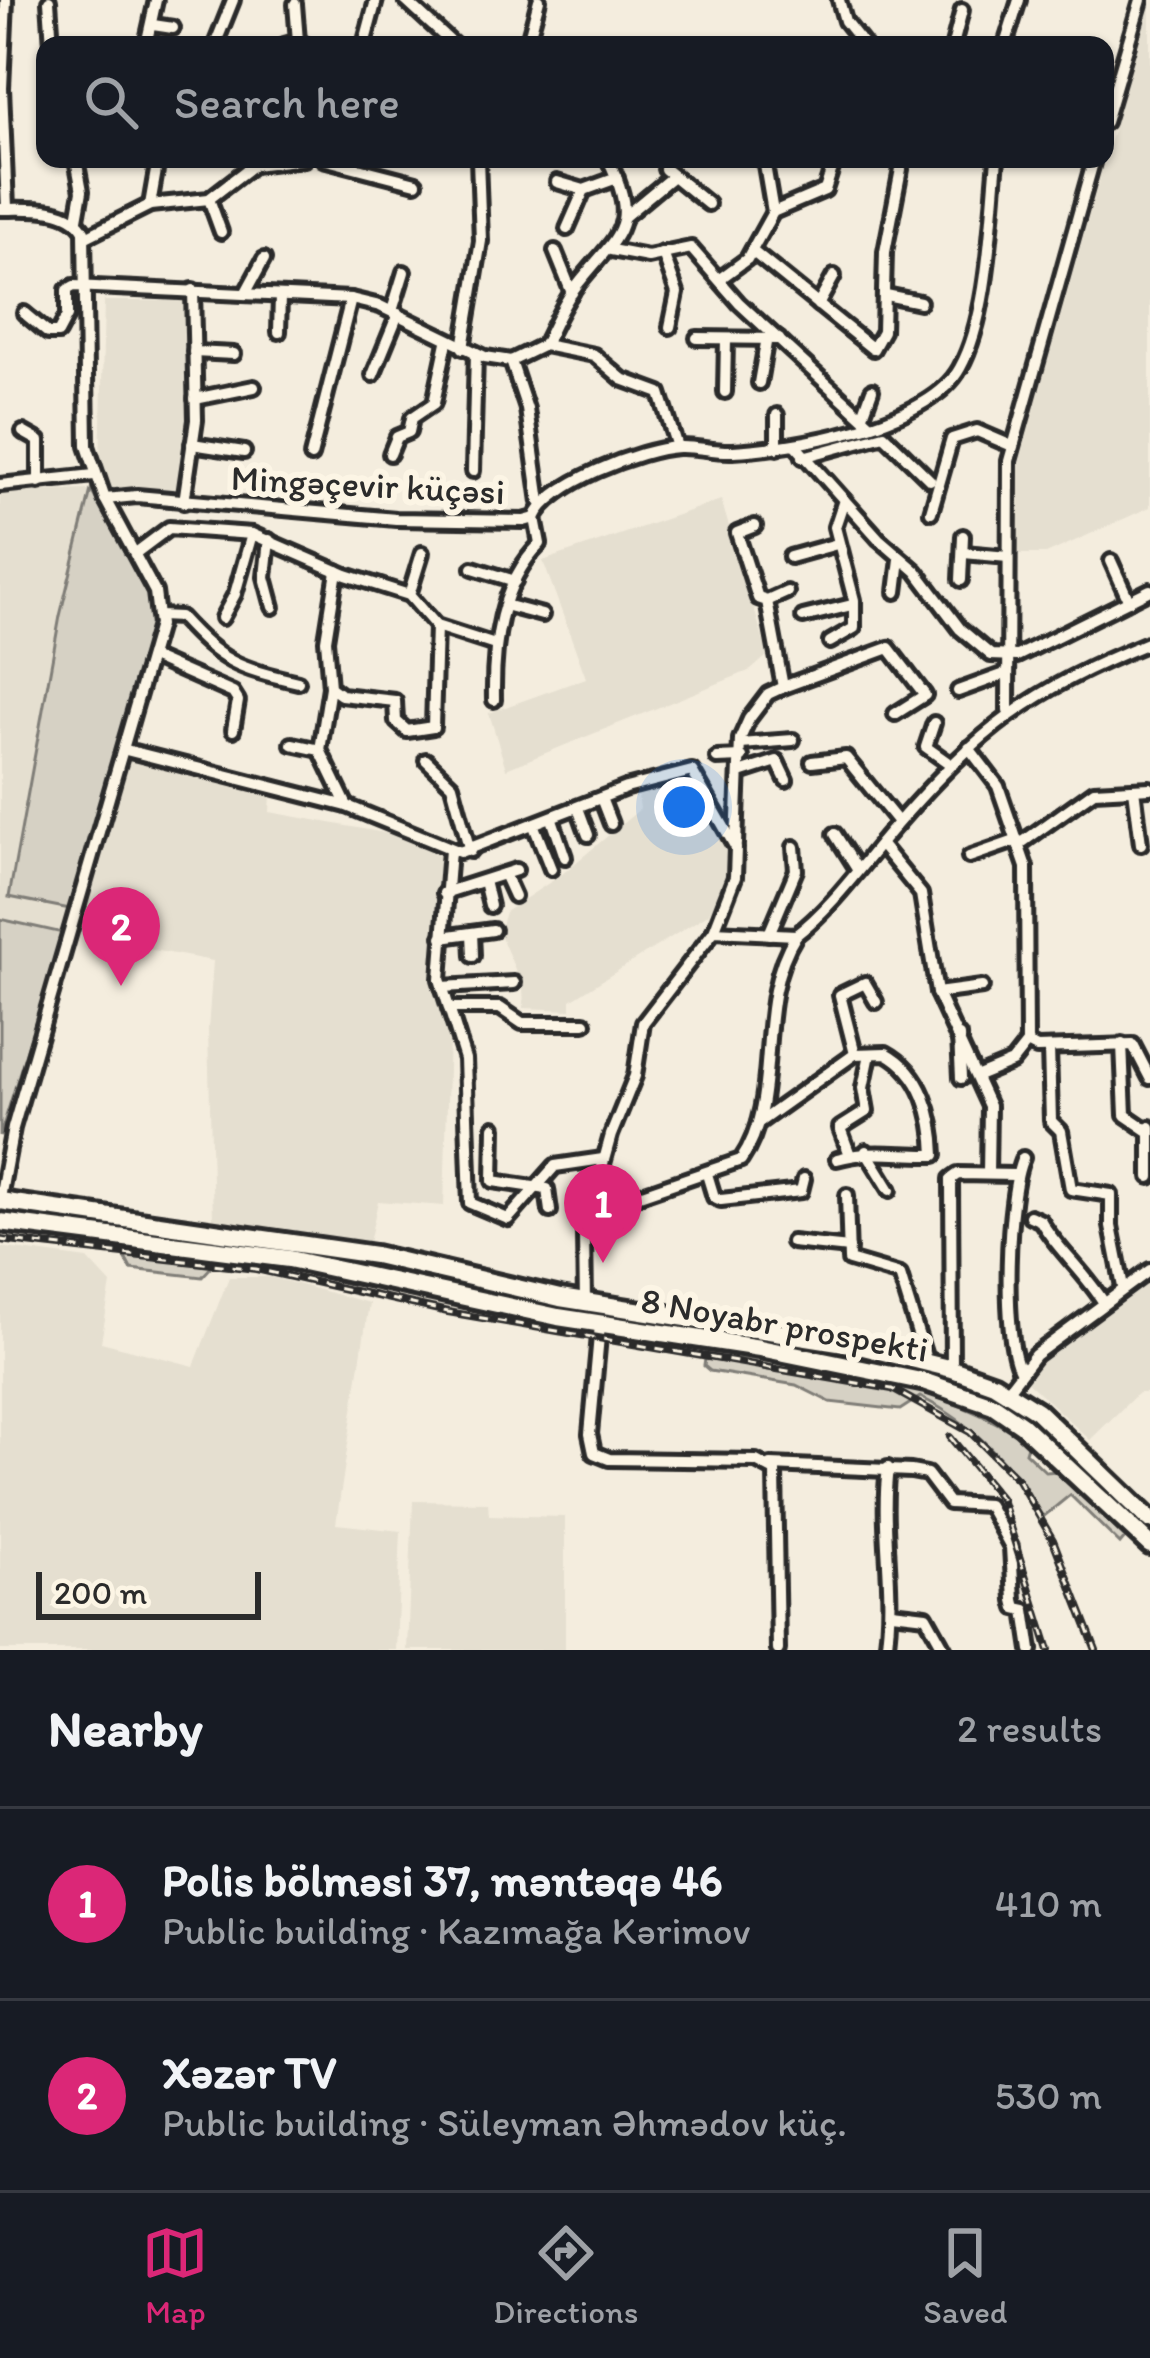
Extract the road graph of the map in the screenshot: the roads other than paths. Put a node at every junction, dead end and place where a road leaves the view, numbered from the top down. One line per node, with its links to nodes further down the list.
1 (6, 0): 13 (street)
2 (156, 0): 14 (street)
3 (233, 0): 19 (street)
4 (376, 0): 21 (street)
5 (839, 0): 25 (street)
6 (1019, 0): 27 (street)
7 (1141, 0): 28 (street)
8 (49, 2): 17 (street)
9 (410, 2): 16 (street)
10 (295, 4): 20 (street)
11 (533, 4): 24 (street)
12 (962, 10): 26 (street)
13 (3, 19): 29 (street)
14 (153, 25): 15 (street); 18 (street)
15 (173, 28)
16 (440, 32): 22 (street); 23 (street)
17 (51, 36)
18 (149, 36)
19 (218, 36)
20 (301, 36)
21 (366, 36)
22 (436, 36)
23 (444, 36)
24 (528, 36)
25 (857, 36)
26 (955, 36)
27 (1008, 36)
28 (1114, 92)
29 (1, 96): 48 (street)
30 (78, 168): 51 (street)
31 (156, 168): 47 (street)
32 (249, 168): 45 (street)
33 (358, 168): 43 (street)
34 (478, 168): 83 (street)
35 (612, 168): 41 (street)
36 (766, 168): 49 (street)
37 (832, 168): 49 (street)
38 (996, 168): 94 (street, Mingəçevir küçəsi)
39 (1091, 168): 98 (street)
40 (901, 169): 67 (street)
41 (617, 178): 44 (street); 50 (street)
42 (557, 182): 44 (street)
43 (416, 183)
44 (584, 190): 52 (street)
45 (209, 199): 47 (street); 53 (street)
46 (708, 204): 50 (street)
47 (150, 205): 54 (street)
48 (3, 209): 51 (street)
49 (773, 212): 57 (street)
50 (625, 216): 55 (street)
51 (77, 219): 54 (street)
52 (567, 229)
53 (221, 232)
54 (86, 237): 63 (street)
55 (611, 250): 58 (street); 65 (street)
56 (555, 251): 65 (street)
57 (752, 251): 62 (street); 71 (street)
58 (663, 254): 62 (street); 76 (street)
59 (263, 260): 66 (street)
60 (404, 272): 72 (street)
61 (834, 276): 71 (street)
62 (721, 278): 80 (street)
63 (88, 286): 64 (street); 74 (street); 75 (street)
64 (193, 290): 66 (street); 84 (street)
65 (572, 292): 82 (street)
66 (244, 295): 68 (street)
67 (886, 295): 70 (street); 71 (street)
68 (280, 296): 69 (street); 77 (street)
69 (351, 299): 72 (street); 103 (street)
70 (920, 302)
71 (818, 305)
72 (395, 312): 81 (street); 87 (street)
73 (24, 313): 74 (street)
74 (67, 316): 75 (street)
75 (88, 316): 106 (street)
76 (670, 327)
77 (279, 332)
78 (697, 338): 79 (street)
79 (726, 340): 80 (street); 91 (street)
80 (772, 341): 88 (street); 94 (street)
81 (447, 342): 83 (street); 102 (street)
82 (544, 345): 86 (street); 99 (street)
83 (470, 350): 86 (street); 105 (street)
84 (194, 352): 85 (street); 92 (street)
85 (234, 354)
86 (511, 361): 113 (street)
87 (373, 375)
88 (759, 383)
89 (254, 387): 92 (street)
90 (872, 390): 94 (street)
91 (724, 392)
92 (195, 399): 96 (street)
93 (777, 415): 100 (street)
94 (867, 419): 97 (street, Mingəçevir küçəsi)
95 (23, 432): 108 (street)
96 (192, 444): 101 (street); 112 (street)
97 (795, 445): 100 (street, Mingəçevir küçəsi); 104 (street)
98 (1012, 446): 114 (street); 125 (street)
99 (677, 447): 100 (street, Mingəçevir küçəsi); 113 (street, Mingəçevir küçəsi)
100 (777, 448)
101 (244, 452)
102 (390, 454)
103 (311, 456)
104 (803, 458): 107 (street); 111 (street)
105 (472, 471)
106 (94, 475): 108 (street); 110 (street)
107 (930, 480)
108 (39, 482): 109 (street)
109 (0, 485)
110 (105, 499): 112 (street, Mingəçevir küçəsi); 121 (street)
111 (844, 500): 120 (street); 126 (street)
112 (184, 502): 115 (street, Mingəçevir küçəsi)
113 (540, 502): 115 (street, Mingəçevir küçəsi)
114 (931, 512)
115 (535, 518): 131 (street)
116 (755, 526): 136 (street)
117 (253, 534): 119 (street); 121 (street); 144 (street)
118 (963, 536): 123 (street)
119 (268, 540): 129 (street); 140 (street)
120 (837, 544): 124 (street); 138 (street)
121 (137, 552): 142 (street)
122 (422, 553): 135 (street)
123 (964, 553): 125 (street); 130 (street)
124 (790, 557)
125 (1008, 557): 150 (street)
126 (900, 559): 134 (street); 150 (street)
127 (1112, 561): 137 (street)
128 (473, 568): 131 (street)
129 (337, 571): 135 (street); 153 (street)
130 (961, 580)
131 (515, 581): 139 (street)
132 (1150, 590): 137 (street)
133 (787, 592): 136 (street)
134 (896, 592)
135 (410, 596): 145 (street)
136 (767, 601): 154 (street)
137 (1129, 601): 150 (street)
138 (852, 605): 143 (street); 146 (street)
139 (508, 606): 141 (street); 147 (street)
140 (273, 608)
141 (542, 615)
142 (159, 616): 149 (street); 152 (street)
143 (803, 616)
144 (222, 618)
145 (436, 626): 147 (street); 153 (street)
146 (830, 642)
147 (492, 644): 156 (street)
148 (1148, 646): 157 (street)
149 (152, 657): 160 (street); 164 (street)
150 (1005, 659): 151 (street)
151 (1005, 674): 155 (street); 157 (street)
152 (298, 682)
153 (330, 687): 165 (street)
154 (783, 687): 158 (street); 166 (street)
155 (958, 691)
156 (494, 700)
157 (1008, 711): 163 (street)
158 (895, 714)
159 (934, 723): 170 (street)
160 (233, 730)
161 (794, 740): 166 (street)
162 (292, 744): 165 (street)
163 (969, 748): 170 (street); 184 (street)
164 (127, 750): 176 (street); 224 (street)
165 (320, 750): 176 (street)
166 (741, 751): 167 (street); 171 (street)
167 (717, 758)
168 (426, 760): 190 (street)
169 (812, 762): 179 (street)
170 (950, 764): 179 (street)
171 (742, 772): 172 (street); 188 (street)
172 (786, 780)
173 (1150, 788): 174 (street)
174 (1134, 789): 184 (street); 186 (street)
175 (601, 798): 177 (street); 180 (street); 188 (street)
176 (346, 806): 189 (street)
177 (578, 808): 178 (street); 183 (street)
178 (552, 819): 181 (street); 191 (street)
179 (898, 822): 185 (street)
180 (611, 824)
181 (534, 826): 190 (street); 193 (street)
182 (835, 834): 194 (street)
183 (588, 836)
184 (1019, 842): 192 (street); 214 (street)
185 (880, 844): 194 (street); 209 (street)
186 (1141, 844)
187 (794, 847): 202 (street)
188 (736, 848): 200 (street)
189 (450, 850): 190 (street); 196 (street)
190 (470, 851)
191 (566, 856)
192 (969, 857)
193 (551, 869)
194 (857, 869): 203 (street)
195 (484, 881): 196 (street); 197 (street); 198 (street)
196 (444, 893): 204 (street)
197 (514, 896)
198 (490, 907)
199 (493, 930): 201 (street)
200 (714, 932): 202 (street); 229 (street)
201 (472, 933): 204 (street); 205 (street)
202 (769, 934): 203 (street)
203 (796, 935): 222 (street)
204 (442, 937): 207 (street)
205 (473, 956)
206 (514, 983): 207 (street)
207 (442, 987): 211 (street)
208 (982, 987): 209 (street)
209 (937, 993): 213 (street)
210 (876, 1002): 217 (street)
211 (449, 1008): 212 (street); 235 (street)
212 (585, 1023)
213 (959, 1033): 219 (street); 220 (street)
214 (1028, 1043): 216 (street); 219 (street)
215 (1122, 1044): 216 (street); 221 (street); 225 (street)
216 (1049, 1048): 246 (street)
217 (855, 1054): 218 (street); 222 (street)
218 (870, 1054): 226 (street); 226 (street)
219 (978, 1076): 231 (street)
220 (961, 1078)
221 (1150, 1078)
222 (758, 1123): 230 (street)
223 (494, 1127): 235 (street)
224 (13, 1128): 227 (street); 238 (street)
225 (1148, 1128): 233 (street)
226 (866, 1151): 236 (street)
227 (0, 1155)
228 (1023, 1158): 232 (street)
229 (603, 1159): 235 (street); 240 (street)
230 (707, 1174): 234 (street); 240 (street)
231 (988, 1174): 232 (street); 251 (street)
232 (1015, 1175): 252 (street)
233 (1150, 1177)
234 (804, 1179)
235 (540, 1184): 239 (street)
236 (890, 1190)
237 (847, 1195): 244 (street)
238 (0, 1200): 247 (highway, 8 Noyabr prospekti)
239 (550, 1211)
240 (593, 1211): 247 (street)
241 (1030, 1216): 248 (street)
242 (0, 1222): 249 (highway, 8 Noyabr prospekti)
243 (792, 1242): 244 (street)
244 (849, 1248): 250 (street)
245 (1150, 1270): 246 (street)
246 (1124, 1287): 248 (street)
247 (585, 1303): 250 (highway, 8 Noyabr prospekti)
248 (1104, 1303): 252 (street)
249 (600, 1324): 254 (street); 257 (highway, 8 Noyabr prospekti)
250 (927, 1363): 251 (highway, 8 Noyabr prospekti)
251 (952, 1370): 253 (highway, 8 Noyabr prospekti)
252 (1020, 1370): 253 (street)
253 (1007, 1390): 256 (highway, 8 Noyabr prospekti)
254 (771, 1465): 255 (street); 259 (street)
255 (889, 1468): 258 (street); 262 (street)
256 (1150, 1520)
257 (1150, 1544)
258 (892, 1612): 260 (street); 261 (street)
259 (778, 1650)
260 (886, 1650)
261 (945, 1650)
262 (1030, 1650)

